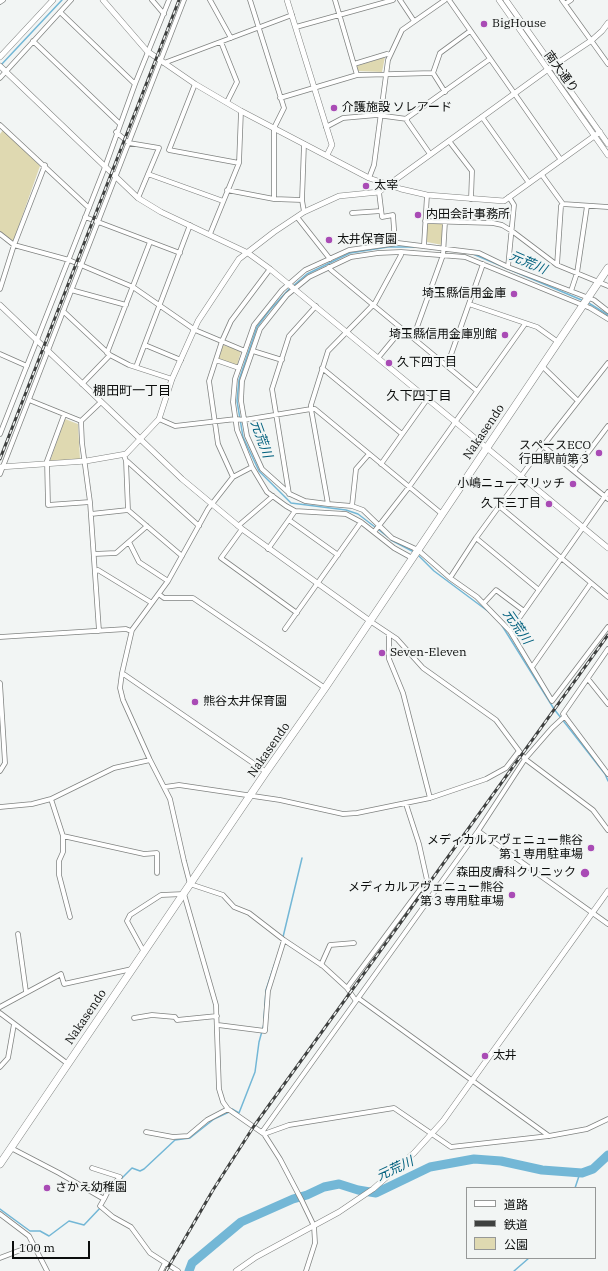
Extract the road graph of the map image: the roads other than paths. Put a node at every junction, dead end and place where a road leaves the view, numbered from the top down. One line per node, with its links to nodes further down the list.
1 (3, 0): 20 (street)
2 (53, 0): 37 (street)
3 (71, 0): 22 (street)
4 (103, 0): 35 (street)
5 (152, 0): 23 (street)
6 (169, 0): 23 (street)
7 (184, 0): 39 (street)
8 (210, 0): 31 (street)
9 (250, 0): 29 (street)
10 (287, 0): 24 (street)
11 (335, 0): 25 (street)
12 (393, 0): 25 (street)
13 (400, 0): 26 (street)
14 (445, 0): 26 (street)
15 (448, 0): 30 (street)
16 (500, 0): 43 (street, 南大通り)
17 (506, 0): 43 (street, 南大通り)
18 (562, 0): 21 (street)
19 (570, 0): 21 (street)
20 (0, 2)
21 (565, 4): 32 (street)
22 (60, 12): 33 (street); 49 (street)
23 (164, 14): 35 (street)
24 (292, 15): 28 (street); 29 (street)
25 (339, 15): 28 (street); 40 (street)
26 (414, 21): 36 (street)
27 (608, 23): 32 (street)
28 (296, 27): 51 (street)
29 (257, 28): 31 (street); 54 (street)
30 (470, 31): 38 (street); 45 (street)
31 (231, 38): 34 (street)
32 (592, 40): 41 (street); 43 (street)
33 (33, 41): 44 (street); 60 (street)
34 (221, 42): 39 (street); 55 (street)
35 (148, 51): 39 (street); 49 (street)
36 (390, 55): 40 (street); 46 (street)
37 (0, 57)
38 (490, 59): 52 (street); 53 (street)
39 (162, 62): 50 (street); 67 (street)
40 (354, 64): 47 (street)
41 (608, 64)
42 (0, 66): 44 (street)
43 (549, 68): 53 (street); 65 (street, 南大通り)
44 (6, 72): 48 (street); 78 (street)
45 (433, 73): 46 (street); 52 (street)
46 (385, 74): 47 (street); 57 (street)
47 (357, 75): 51 (street)
48 (0, 78)
49 (134, 84): 60 (street)
50 (195, 84): 55 (street); 71 (street)
51 (313, 88): 54 (street); 62 (street)
52 (445, 92): 59 (street)
53 (514, 94): 58 (street); 75 (street)
54 (280, 98): 63 (street)
55 (227, 102): 56 (street)
56 (241, 111): 63 (street); 76 (street)
57 (380, 116): 59 (street); 62 (street); 82 (street)
58 (482, 117): 66 (street); 83 (street)
59 (407, 119): 72 (street)
60 (120, 124): 64 (street)
61 (1, 127): 77 (street)
62 (326, 127): 73 (street)
63 (274, 128): 68 (street); 90 (street)
64 (116, 132): 67 (street); 78 (street)
65 (598, 134): 69 (street, 南大通り); 74 (street, 南大通り); 75 (street)
66 (449, 141): 72 (street); 91 (street)
67 (129, 143): 70 (street); 81 (street)
68 (304, 144): 73 (street); 92 (street)
69 (608, 144)
70 (159, 148): 71 (street); 79 (street)
71 (169, 150): 76 (street)
72 (430, 154): 84 (street)
73 (327, 155): 82 (street)
74 (608, 155)
75 (561, 160): 80 (street)
76 (239, 163): 85 (street)
77 (45, 165): 97 (street); 112 (street)
78 (105, 167): 81 (street); 97 (street)
79 (148, 174): 89 (street); 93 (street)
80 (542, 175): 83 (street); 94 (street)
81 (115, 178): 89 (street); 104 (street)
82 (369, 178): 84 (street)
83 (528, 183): 88 (street)
84 (388, 185): 86 (street); 87 (street)
85 (227, 190): 90 (street); 93 (street)
86 (379, 192): 98 (street); 99 (street)
87 (427, 195): 91 (street); 103 (street)
88 (509, 197): 91 (street); 107 (street)
89 (138, 198): 106 (street)
90 (274, 199): 92 (street)
91 (471, 199)
92 (302, 200): 99 (street)
93 (223, 201): 109 (street)
94 (563, 204): 95 (street); 122 (street)
95 (587, 206): 96 (street); 127 (street)
96 (608, 207)
97 (89, 208): 101 (street)
98 (381, 211): 100 (street); 111 (street)
99 (304, 212): 102 (street)
100 (352, 213)
101 (85, 217): 104 (street); 119 (street)
102 (297, 217): 117 (street); 118 (street)
103 (425, 221): 105 (street); 113 (street)
104 (98, 222): 110 (street); 120 (street)
105 (445, 222): 107 (street); 114 (street)
106 (190, 225): 109 (street); 116 (street)
107 (512, 231): 122 (street); 124 (street)
108 (0, 234): 112 (street)
109 (210, 234): 117 (street)
110 (150, 242): 116 (street); 131 (street)
111 (395, 243): 113 (street); 118 (street)
112 (14, 245): 119 (street); 132 (street)
113 (424, 245): 114 (street)
114 (444, 251): 115 (street); 121 (street); 124 (street); 150 (street)
115 (401, 252): 123 (street); 139 (street)
116 (180, 253): 141 (street)
117 (248, 253): 126 (street); 148 (street)
118 (330, 259): 129 (street)
119 (69, 260): 120 (street); 151 (street)
120 (82, 264): 131 (street); 133 (street)
121 (482, 264): 136 (street); 140 (street)
122 (557, 266): 127 (street)
123 (330, 267): 129 (street); 139 (street)
124 (508, 267): 134 (street)
125 (608, 268): 128 (highway, Nakasendo)
126 (270, 269): 129 (street); 152 (street)
127 (577, 273): 128 (street); 134 (street)
128 (598, 282): 130 (street); 135 (highway, Nakasendo)
129 (292, 286): 142 (street); 156 (street); 157 (street)
130 (608, 286)
131 (133, 287): 138 (street); 141 (street)
132 (0, 289)
133 (71, 290): 138 (street); 143 (street)
134 (571, 290): 135 (street)
135 (588, 298): 140 (highway, Nakasendo); 144 (street)
136 (469, 304): 146 (street); 166 (street)
137 (0, 305): 151 (street)
138 (126, 305): 159 (street)
139 (373, 305): 147 (street); 149 (street)
140 (582, 305): 145 (street); 153 (highway, Nakasendo)
141 (160, 306): 148 (street); 154 (street)
142 (316, 306): 149 (street); 163 (street)
143 (63, 311): 155 (street); 159 (street)
144 (608, 311)
145 (608, 319)
146 (525, 324): 153 (street); 173 (street)
147 (402, 329): 150 (street); 160 (street)
148 (195, 330): 152 (street); 161 (street)
149 (346, 331): 160 (street); 170 (street)
150 (413, 338): 166 (street)
151 (37, 341): 155 (street); 165 (street)
152 (222, 341): 156 (street); 162 (street)
153 (558, 342): 167 (highway, Nakasendo)
154 (145, 345): 161 (street); 168 (street)
155 (48, 351): 172 (street); 175 (street)
156 (245, 351): 169 (street)
157 (253, 351): 163 (street); 183 (street)
158 (0, 354): 165 (street)
159 (109, 354): 168 (street); 172 (street)
160 (378, 358): 174 (street)
161 (181, 360): 171 (street)
162 (216, 360): 169 (street); 185 (street)
163 (282, 360): 180 (street)
164 (608, 363): 176 (street)
165 (28, 366): 188 (street)
166 (447, 366): 173 (street)
167 (542, 366): 176 (street); 192 (highway, Nakasendo)
168 (136, 367): 171 (street)
169 (239, 368): 182 (street)
170 (322, 368): 178 (street); 189 (street)
171 (172, 379): 181 (street)
172 (82, 384): 177 (street)
173 (477, 391): 186 (street)
174 (428, 398): 186 (street); 189 (street)
175 (29, 400): 179 (street); 199 (street)
176 (578, 401): 191 (street)
177 (101, 402): 184 (street); 190 (street)
178 (311, 409): 180 (street); 193 (street); 212 (street)
179 (64, 415): 184 (street); 198 (street)
180 (276, 415): 183 (street); 207 (street)
181 (159, 418): 185 (street); 190 (street)
182 (236, 419): 183 (street); 185 (street); 200 (street)
183 (244, 420): 207 (street)
184 (81, 421): 196 (street)
185 (213, 421): 203 (street)
186 (456, 422): 192 (street); 205 (street)
187 (608, 426): 201 (street)
188 (0, 434)
189 (402, 434): 197 (street)
190 (140, 439): 194 (street); 211 (street)
191 (543, 446): 201 (street); 204 (street)
192 (486, 448): 204 (street); 218 (highway, Nakasendo)
193 (369, 454): 197 (street); 213 (street)
194 (124, 455): 195 (street); 196 (street)
195 (126, 461): 215 (street); 223 (street)
196 (86, 462): 198 (street); 210 (street)
197 (381, 464): 205 (street)
198 (46, 465): 199 (street); 210 (street)
199 (2, 466): 202 (street)
200 (252, 467): 203 (street); 208 (street)
201 (574, 471): 209 (street)
202 (0, 474)
203 (233, 477): 211 (street)
204 (522, 477): 214 (street); 225 (street)
205 (409, 487): 218 (street); 221 (street)
206 (608, 492): 209 (street)
207 (290, 494): 212 (street)
208 (273, 496): 216 (street); 224 (street)
209 (606, 498): 225 (street)
210 (90, 502): 217 (street)
211 (211, 504): 223 (street); 224 (street)
212 (328, 504): 213 (street)
213 (352, 506): 221 (street)
214 (499, 506): 227 (street); 236 (street)
215 (128, 510): 217 (street); 222 (street)
216 (295, 511): 219 (street); 220 (street)
217 (91, 514): 232 (street)
218 (442, 514): 231 (highway, Nakasendo)
219 (288, 520): 230 (street); 233 (street)
220 (361, 522): 226 (street); 233 (street)
221 (380, 525): 226 (street); 231 (street)
222 (147, 526): 228 (street); 234 (street)
223 (199, 526): 234 (street)
224 (240, 527): 230 (street); 248 (street)
225 (583, 528): 229 (street); 236 (street)
226 (374, 532): 235 (street)
227 (476, 538): 238 (street); 242 (street)
228 (129, 542): 232 (street); 239 (street)
229 (608, 548)
230 (268, 549): 241 (street)
231 (418, 550): 235 (highway, Nakasendo); 238 (street)
232 (94, 554): 237 (street)
233 (338, 555): 241 (street)
234 (182, 556): 239 (street)
235 (412, 558): 249 (highway, Nakasendo)
236 (560, 558): 240 (street); 242 (street)
237 (95, 570): 246 (street); 252 (street)
238 (450, 578): 245 (street)
239 (168, 582): 243 (street)
240 (591, 583): 244 (street); 258 (street)
241 (317, 584): 248 (street); 249 (street)
242 (539, 590): 247 (street)
243 (160, 595): 246 (street); 262 (street)
244 (608, 597)
245 (484, 603): 247 (street); 254 (street)
246 (152, 604): 253 (street)
247 (524, 611): 254 (street)
248 (296, 613): 251 (street)
249 (370, 621): 255 (street); 262 (highway, Nakasendo)
250 (608, 627): 258 (street)
251 (285, 629)
252 (99, 631): 253 (street); 256 (street)
253 (131, 631): 259 (street)
254 (510, 631): 258 (street)
255 (389, 634): 265 (street); 273 (street)
256 (0, 637)
257 (608, 649): 260 (street)
258 (532, 668)
259 (122, 673): 266 (street); 269 (street)
260 (588, 678): 263 (street); 264 (street)
261 (0, 682): 268 (street)
262 (325, 688): 269 (highway, Nakasendo)
263 (608, 704)
264 (565, 716): 267 (street); 270 (street)
265 (519, 751): 267 (street); 273 (street)
266 (150, 760): 271 (street); 274 (street)
267 (525, 760): 277 (street); 278 (street)
268 (0, 771)
269 (266, 772): 272 (highway, Nakasendo)
270 (608, 774)
271 (165, 787): 272 (street); 281 (street)
272 (250, 796): 275 (street); 281 (highway, Nakasendo)
273 (430, 798): 275 (street)
274 (51, 799): 276 (street); 279 (street)
275 (406, 804): 293 (street)
276 (0, 807)
277 (608, 830)
278 (478, 831): 284 (street); 295 (street)
279 (63, 836): 280 (street); 285 (street)
280 (157, 873)
281 (190, 884): 283 (highway, Nakasendo); 288 (street)
282 (608, 891): 284 (street)
283 (184, 894): 290 (highway, Nakasendo); 290 (street); 298 (street)
284 (593, 913): 286 (street); 304 (street)
285 (70, 917)
286 (608, 924)
287 (18, 934): 294 (street)
288 (284, 940): 291 (street); 301 (street)
289 (354, 943): 291 (street)
290 (144, 952): 292 (highway, Nakasendo)
291 (321, 965): 293 (street)
292 (132, 969): 294 (street); 302 (highway, Nakasendo)
293 (347, 988): 295 (street)
294 (26, 992): 296 (street)
295 (357, 999): 304 (street); 308 (street)
296 (0, 1006)
297 (0, 1013): 300 (street)
298 (217, 1016): 299 (street); 301 (street)
299 (134, 1018)
300 (14, 1024): 302 (street); 303 (street)
301 (218, 1025): 305 (street)
302 (68, 1064): 311 (highway, Nakasendo)
303 (0, 1067)
304 (472, 1081): 309 (street); 310 (street)
305 (228, 1109): 307 (street); 308 (street)
306 (608, 1119): 310 (street)
307 (146, 1132)
308 (263, 1133): 309 (street); 316 (street)
309 (432, 1135): 310 (street); 316 (street)
310 (549, 1136)
311 (11, 1148): 312 (highway, Nakasendo); 314 (street)
312 (0, 1164)
313 (92, 1168): 314 (street)
314 (104, 1200): 319 (street)
315 (0, 1214): 317 (street)
316 (314, 1226): 323 (street); 324 (street)
317 (34, 1246): 318 (street); 320 (street)
318 (0, 1258)
319 (165, 1263): 321 (street); 322 (street)
320 (48, 1271)
321 (161, 1271)
322 (178, 1271)
323 (236, 1271)
324 (306, 1271)

